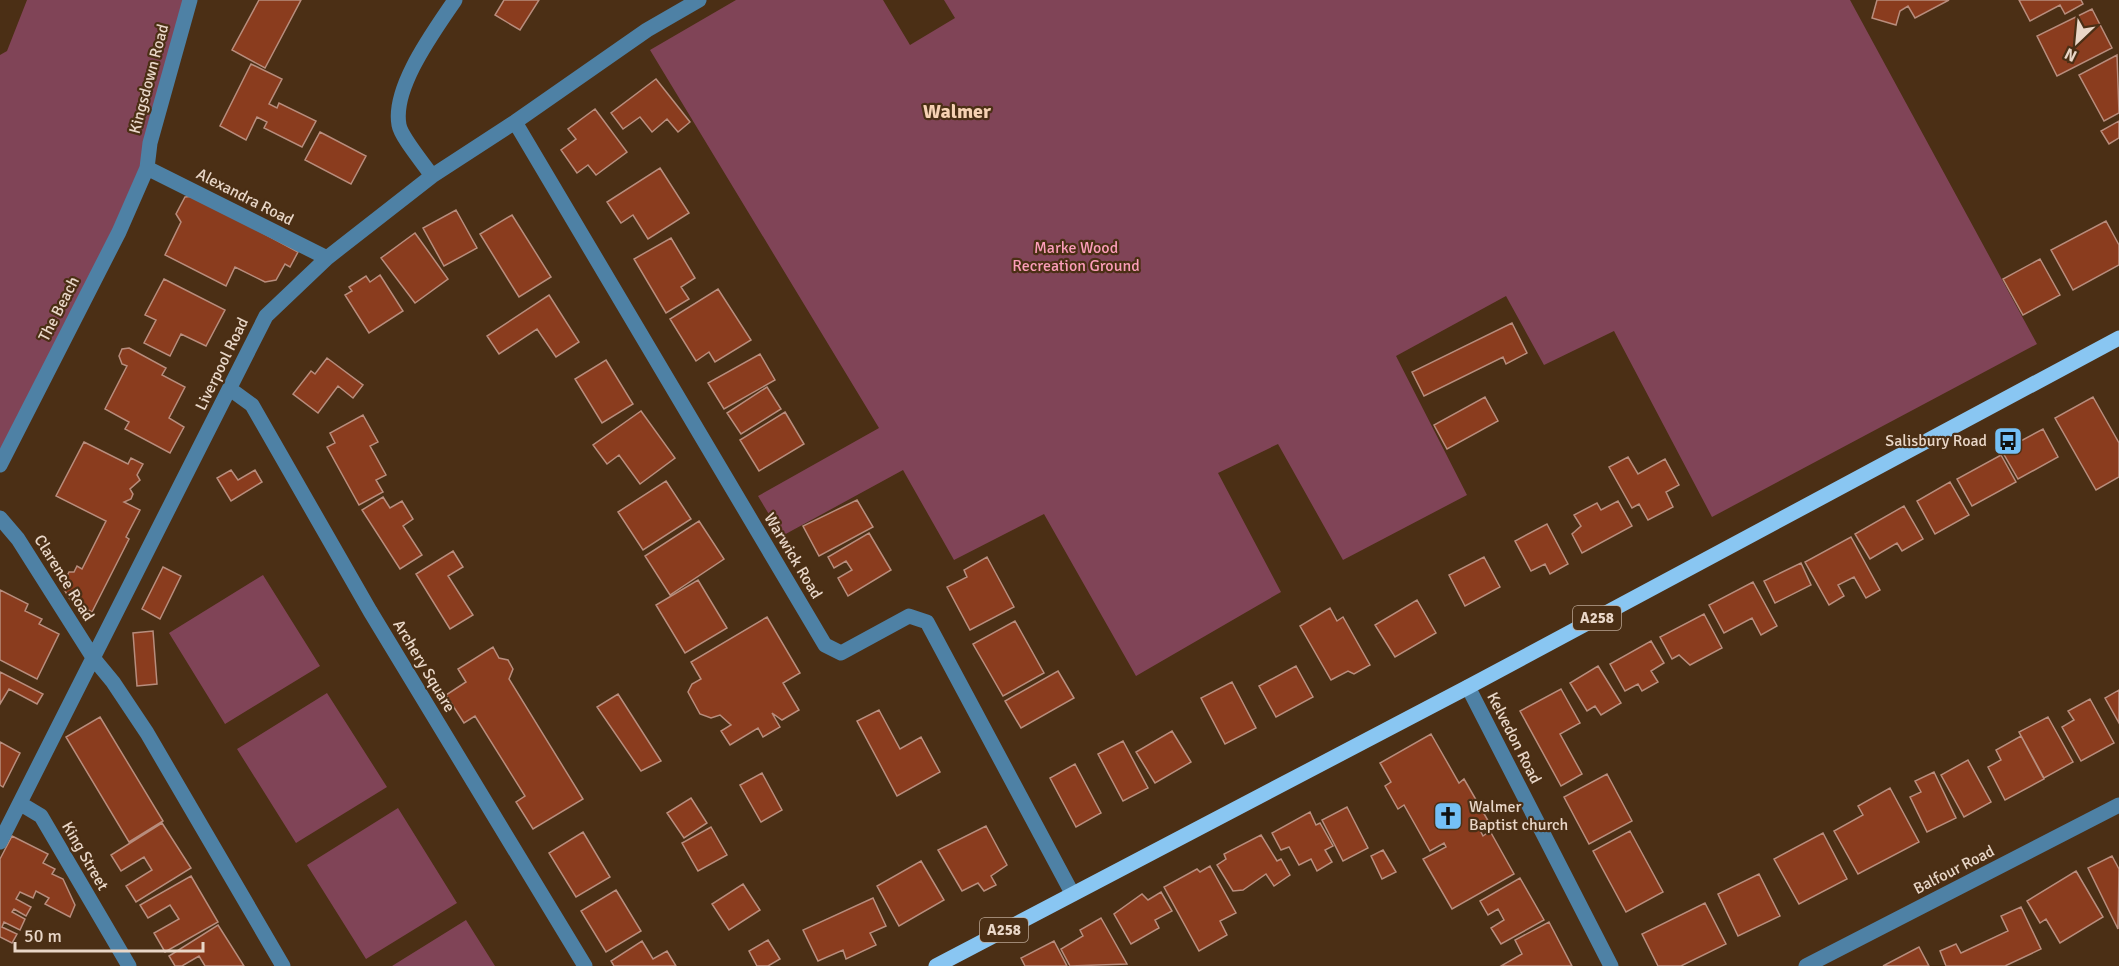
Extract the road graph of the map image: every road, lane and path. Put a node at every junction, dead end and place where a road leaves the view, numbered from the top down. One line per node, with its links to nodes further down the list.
1 (190, 0): 5 (street, Kingsdown Road)
2 (455, 0): 6 (street)
3 (699, 0): 4 (street, Liverpool Road)
4 (515, 122): 6 (street, Liverpool Road); 17 (street, Warwick Road)
5 (147, 168): 7 (street, Alexandra Road); 10 (street, The Beach)
6 (432, 176): 7 (street, Liverpool Road)
7 (327, 258): 9 (street, Liverpool Road)
8 (2119, 338): 13 (main road, A258)
9 (230, 389): 12 (street, Liverpool Road); 20 (street, Archery Square)
10 (0, 465)
11 (0, 518): 12 (street, Clarence Road)
12 (94, 659): 14 (street, Liverpool Road); 19 (street)
13 (1468, 687): 17 (main road, A258); 22 (street, Kelvedon Road)
14 (21, 804): 16 (street, Liverpool Road); 18 (street, King Street)
15 (2119, 805): 23 (street, Balfour Road)
16 (0, 842)
17 (1072, 893): 21 (main road, A258)
18 (129, 966)
19 (283, 966)
20 (585, 966)
21 (936, 966)
22 (1611, 966)
23 (1806, 966)

